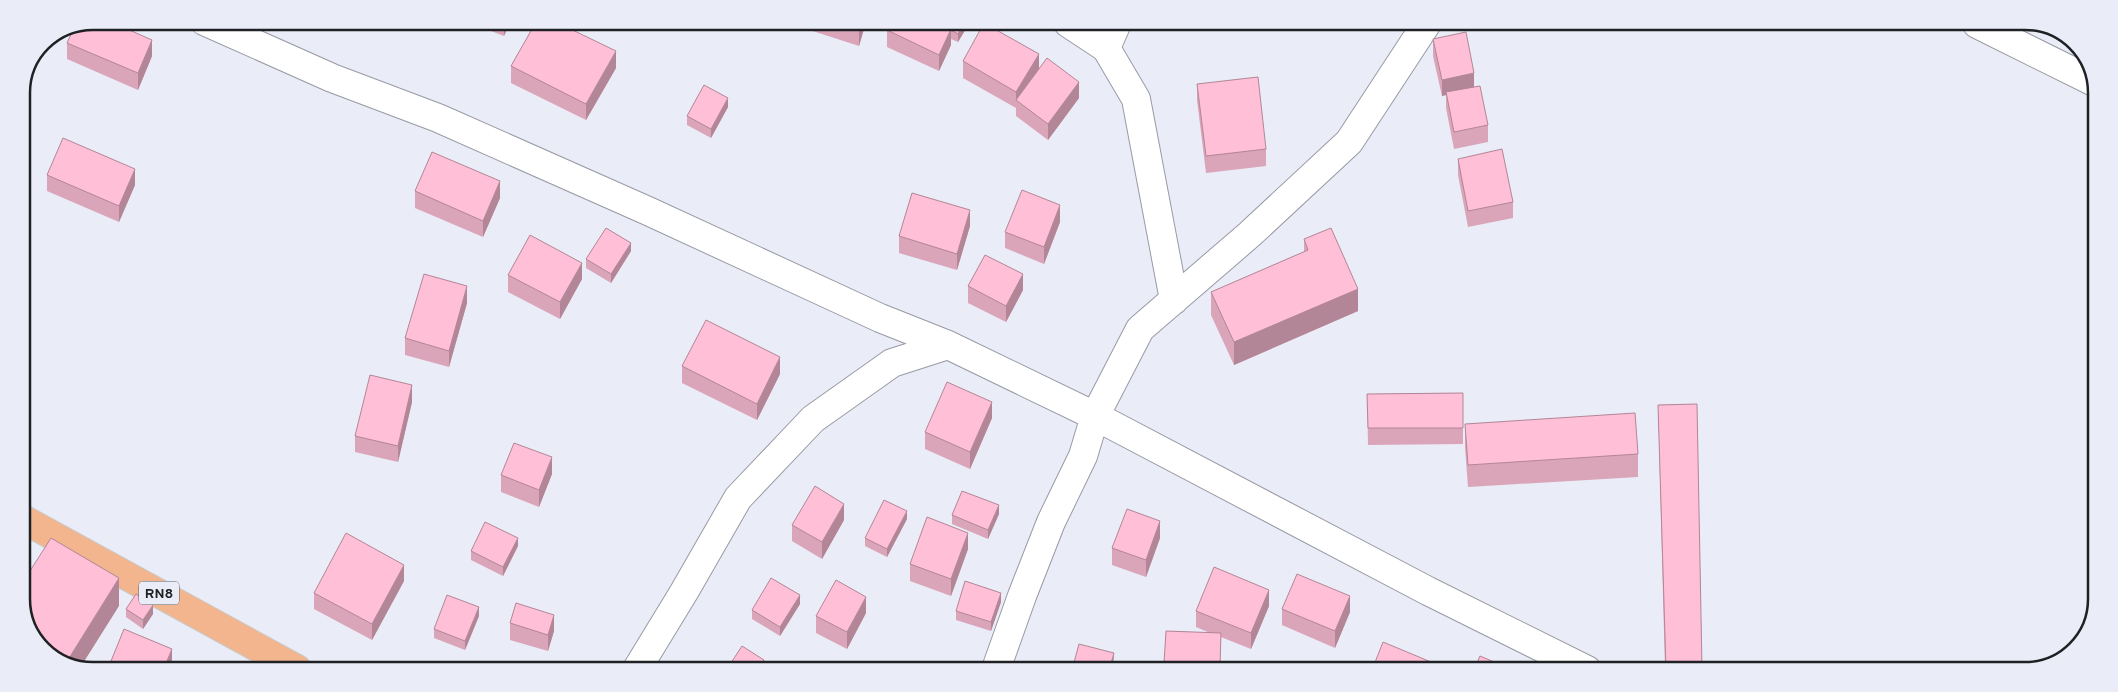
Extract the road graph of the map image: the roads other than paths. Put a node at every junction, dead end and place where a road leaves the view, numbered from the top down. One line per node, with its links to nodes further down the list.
1 (224, 30): 9 (street)
2 (1080, 30): 6 (street)
3 (1114, 30): 6 (street)
4 (1422, 30): 8 (street)
5 (1989, 30): 7 (street)
6 (1106, 48): 8 (street)
7 (2086, 78)
8 (1174, 300): 10 (street)
9 (948, 345): 10 (street); 13 (street)
10 (1095, 416): 14 (street); 15 (street)
11 (30, 523): 12 (main road, RN8)
12 (286, 662)
13 (641, 662)
14 (998, 662)
15 (1571, 662)

